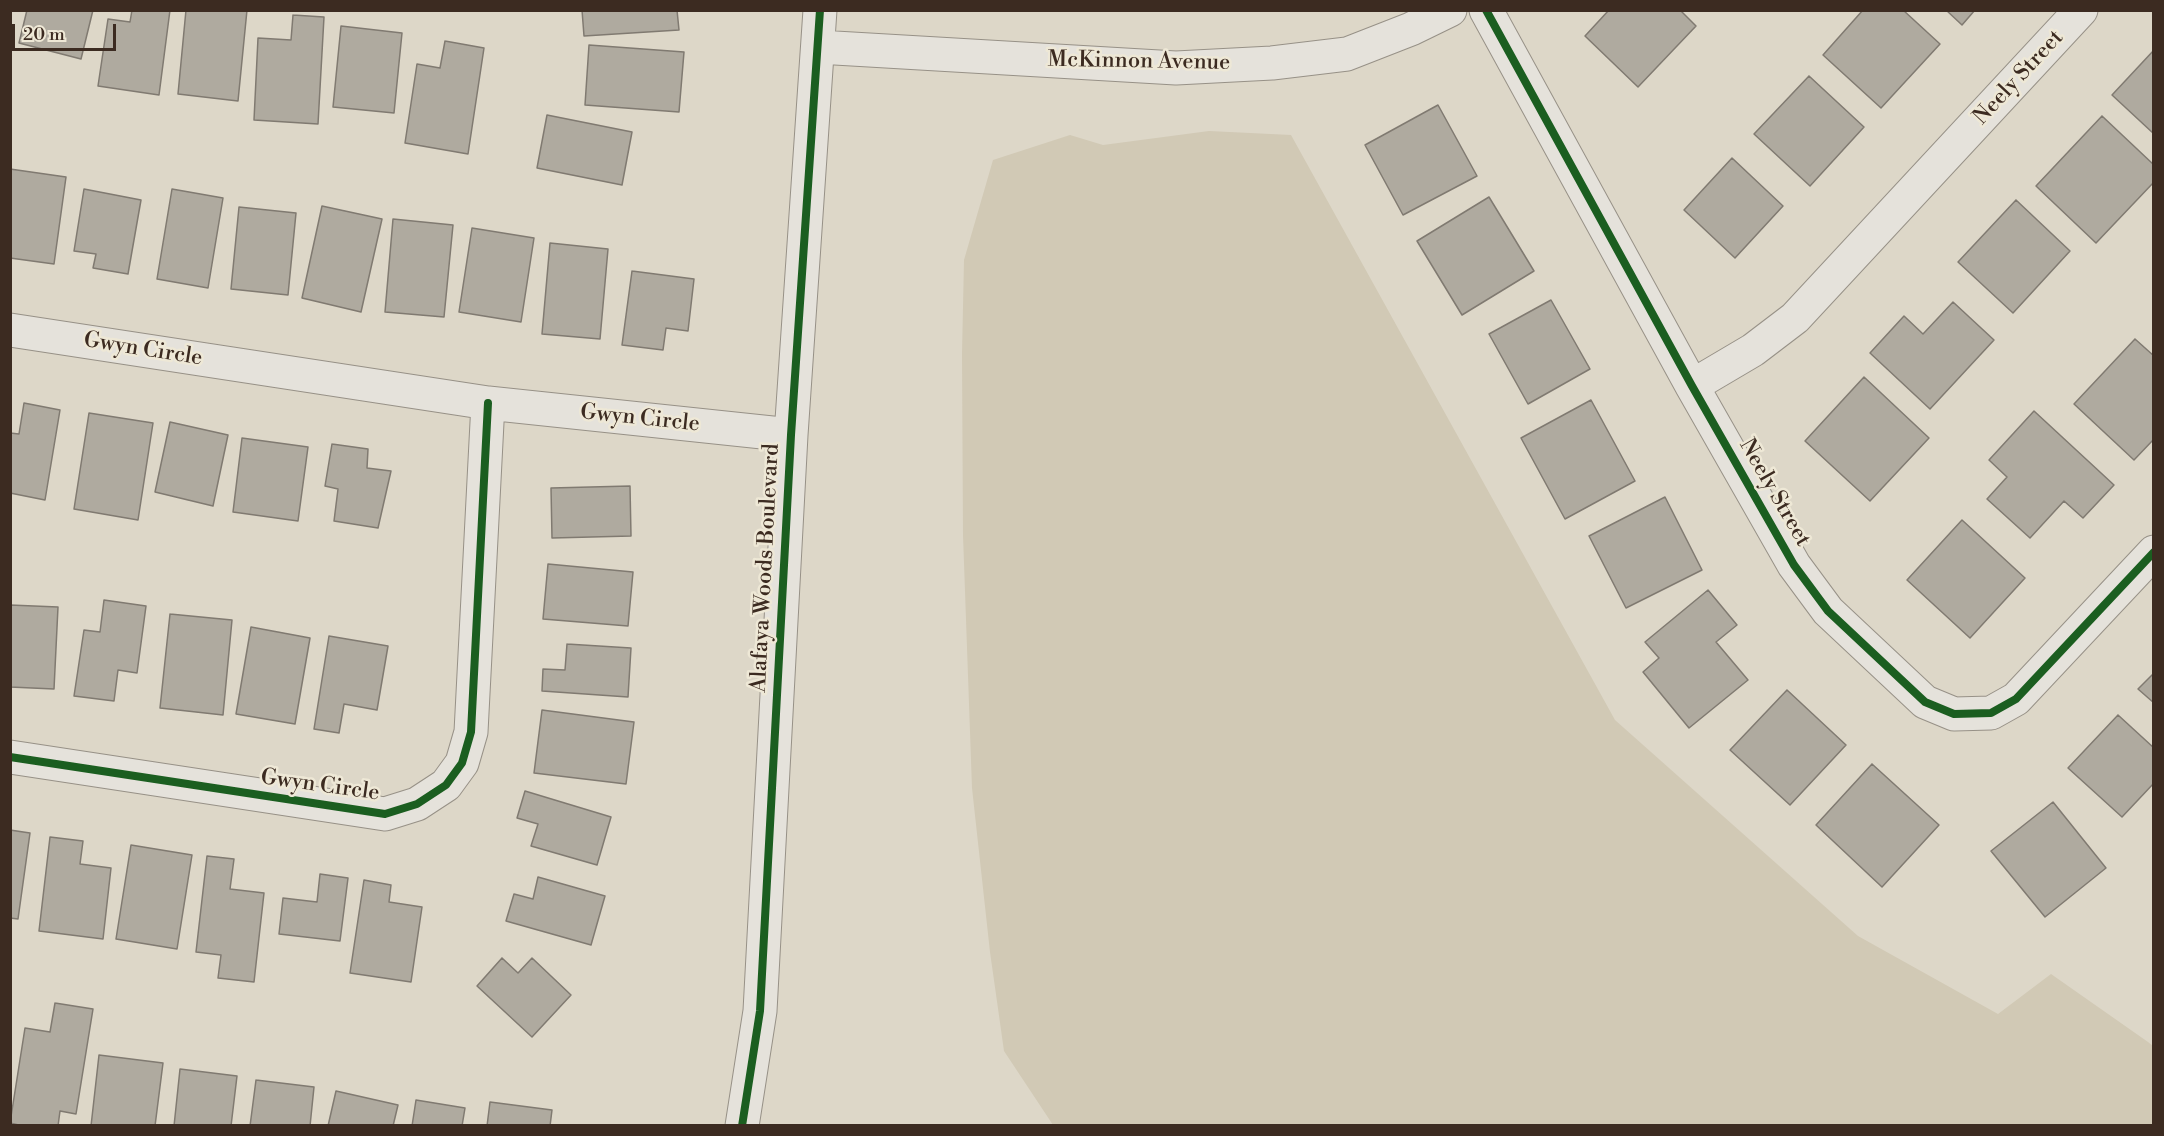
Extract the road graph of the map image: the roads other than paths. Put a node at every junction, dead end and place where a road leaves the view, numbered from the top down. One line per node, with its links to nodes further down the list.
1 (820, 10): 5 (street, Alafaya Woods Boulevard)
2 (1450, 10): 5 (street, McKinnon Avenue)
3 (1486, 10): 7 (street, Neely Street)
4 (2081, 10): 7 (street, Neely Street)
5 (818, 46): 9 (street, Alafaya Woods Boulevard)
6 (10, 330): 8 (street, Gwyn Circle)
7 (1692, 386): 10 (street, Neely Street)
8 (488, 403): 9 (street, Gwyn Circle); 11 (street, Gwyn Circle)
9 (791, 435): 12 (street, Alafaya Woods Boulevard)
10 (2154, 552)
11 (10, 758)
12 (742, 1125)

